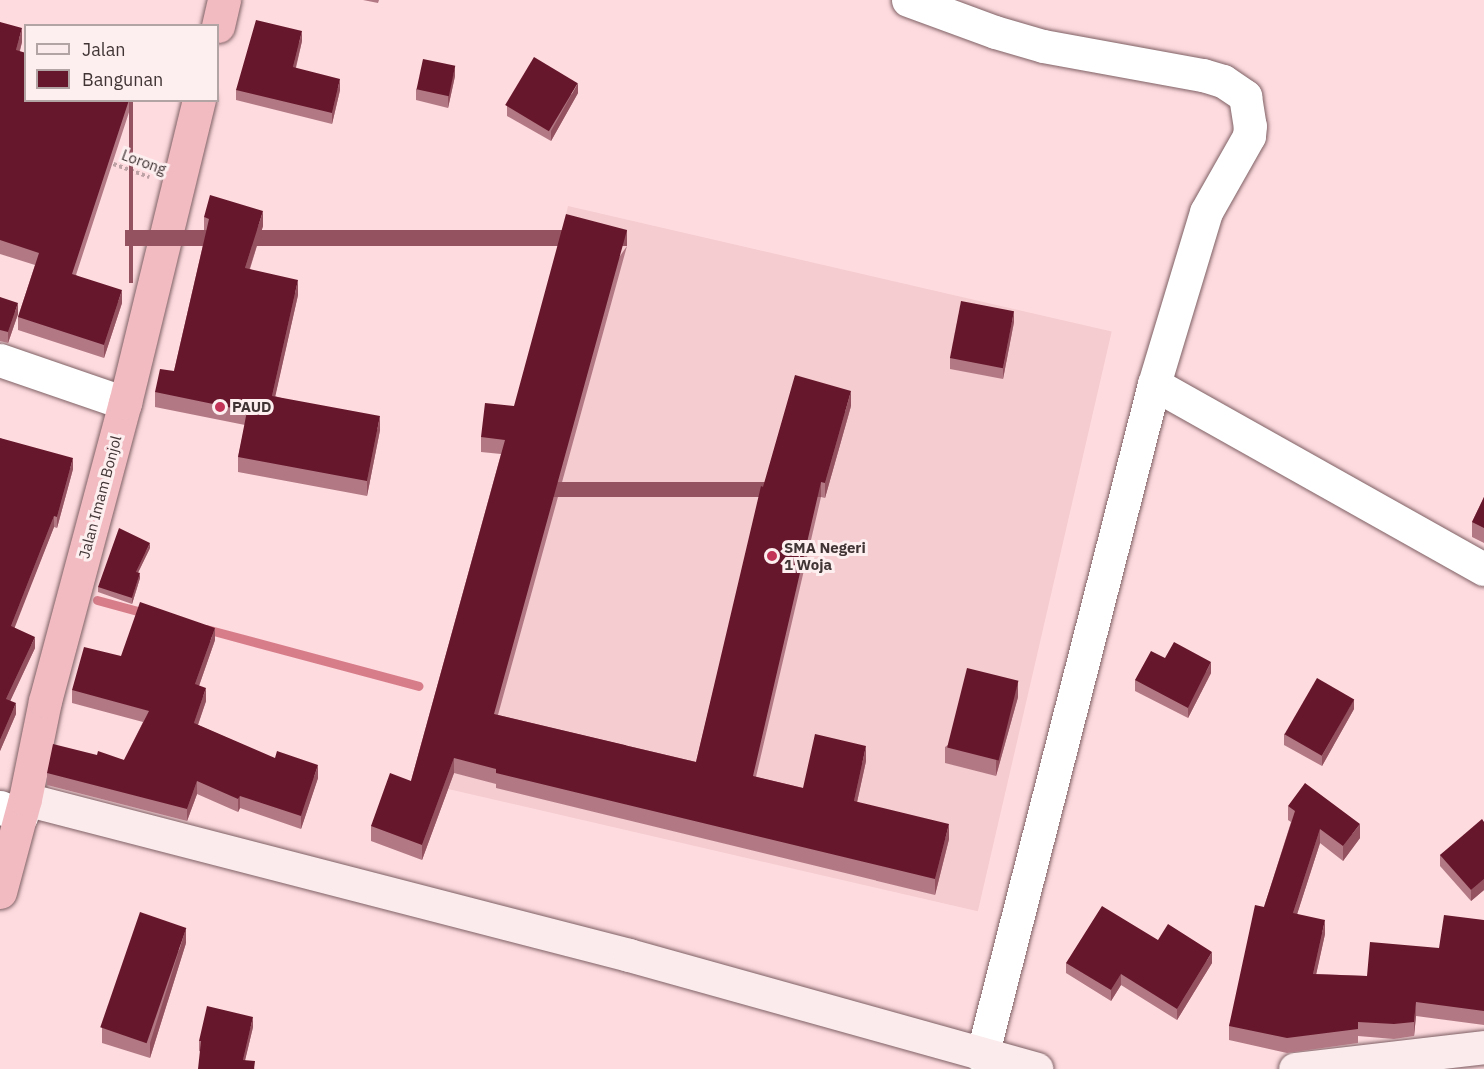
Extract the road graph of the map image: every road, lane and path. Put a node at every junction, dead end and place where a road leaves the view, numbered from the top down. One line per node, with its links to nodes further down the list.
1 (224, 0): 3 (highway)
2 (908, 0): 8 (street)
3 (218, 24)
4 (199, 102): 6 (highway, Jalan Imam Bonjol)
5 (100, 159): 6 (path, Lorong)
6 (178, 188): 9 (highway, Jalan Imam Bonjol)
7 (0, 360): 9 (street)
8 (1154, 384): 10 (street); 14 (street)
9 (125, 403): 11 (highway, Jalan Imam Bonjol)
10 (1484, 568)
11 (15, 807): 12 (highway, Jalan Imam Bonjol); 14 (street)
12 (0, 892)
13 (1484, 1047): 16 (street)
14 (982, 1056): 15 (street)
15 (1036, 1069)
16 (1295, 1069)

